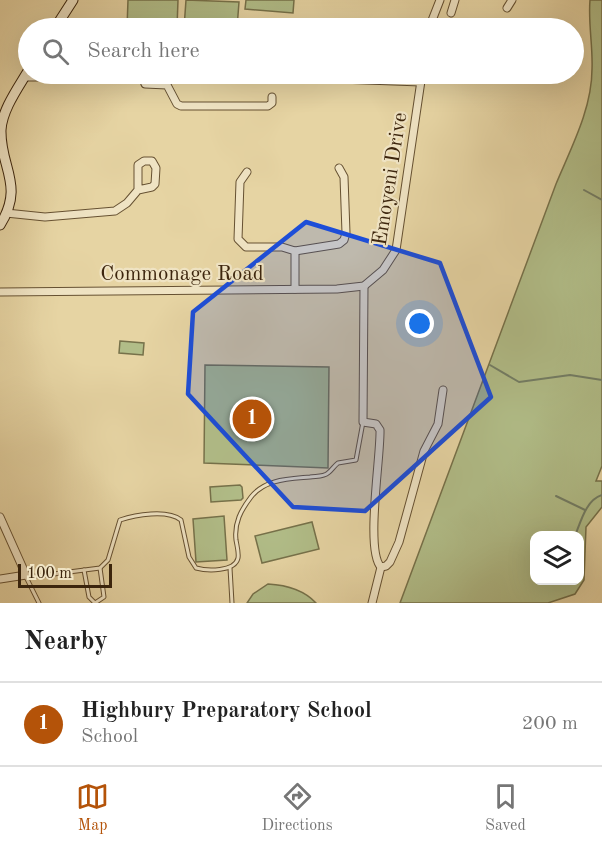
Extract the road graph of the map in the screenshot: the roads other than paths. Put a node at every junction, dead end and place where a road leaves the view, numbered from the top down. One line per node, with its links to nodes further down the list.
1 (440, 0): 8 (street)
2 (455, 0): 6 (street)
3 (512, 0): 5 (street)
4 (74, 1): 7 (street)
5 (507, 8)
6 (451, 13)
7 (62, 18)
8 (433, 18)
9 (21, 84): 13 (street)
10 (145, 84): 12 (street)
11 (418, 84): 20 (street, Emoyeni Drive)
12 (272, 97)
13 (0, 132): 17 (street)
14 (339, 168): 19 (street)
15 (247, 172): 19 (street)
16 (138, 190): 17 (street)
17 (6, 213): 18 (street)
18 (0, 225)
19 (296, 250): 21 (street)
20 (364, 286): 21 (street, Commonage Road); 24 (street)
21 (295, 289): 22 (street, Commonage Road)
22 (0, 292)
23 (443, 390): 27 (street)
24 (363, 422): 27 (street); 28 (lane)
25 (0, 517): 30 (street)
26 (100, 567): 28 (lane); 29 (lane); 29 (lane)
27 (381, 567): 34 (street)
28 (230, 568): 33 (lane)
29 (84, 570): 30 (lane)
30 (26, 576): 31 (street); 32 (lane)
31 (0, 579)
32 (39, 603)
33 (232, 603)
34 (372, 603)

